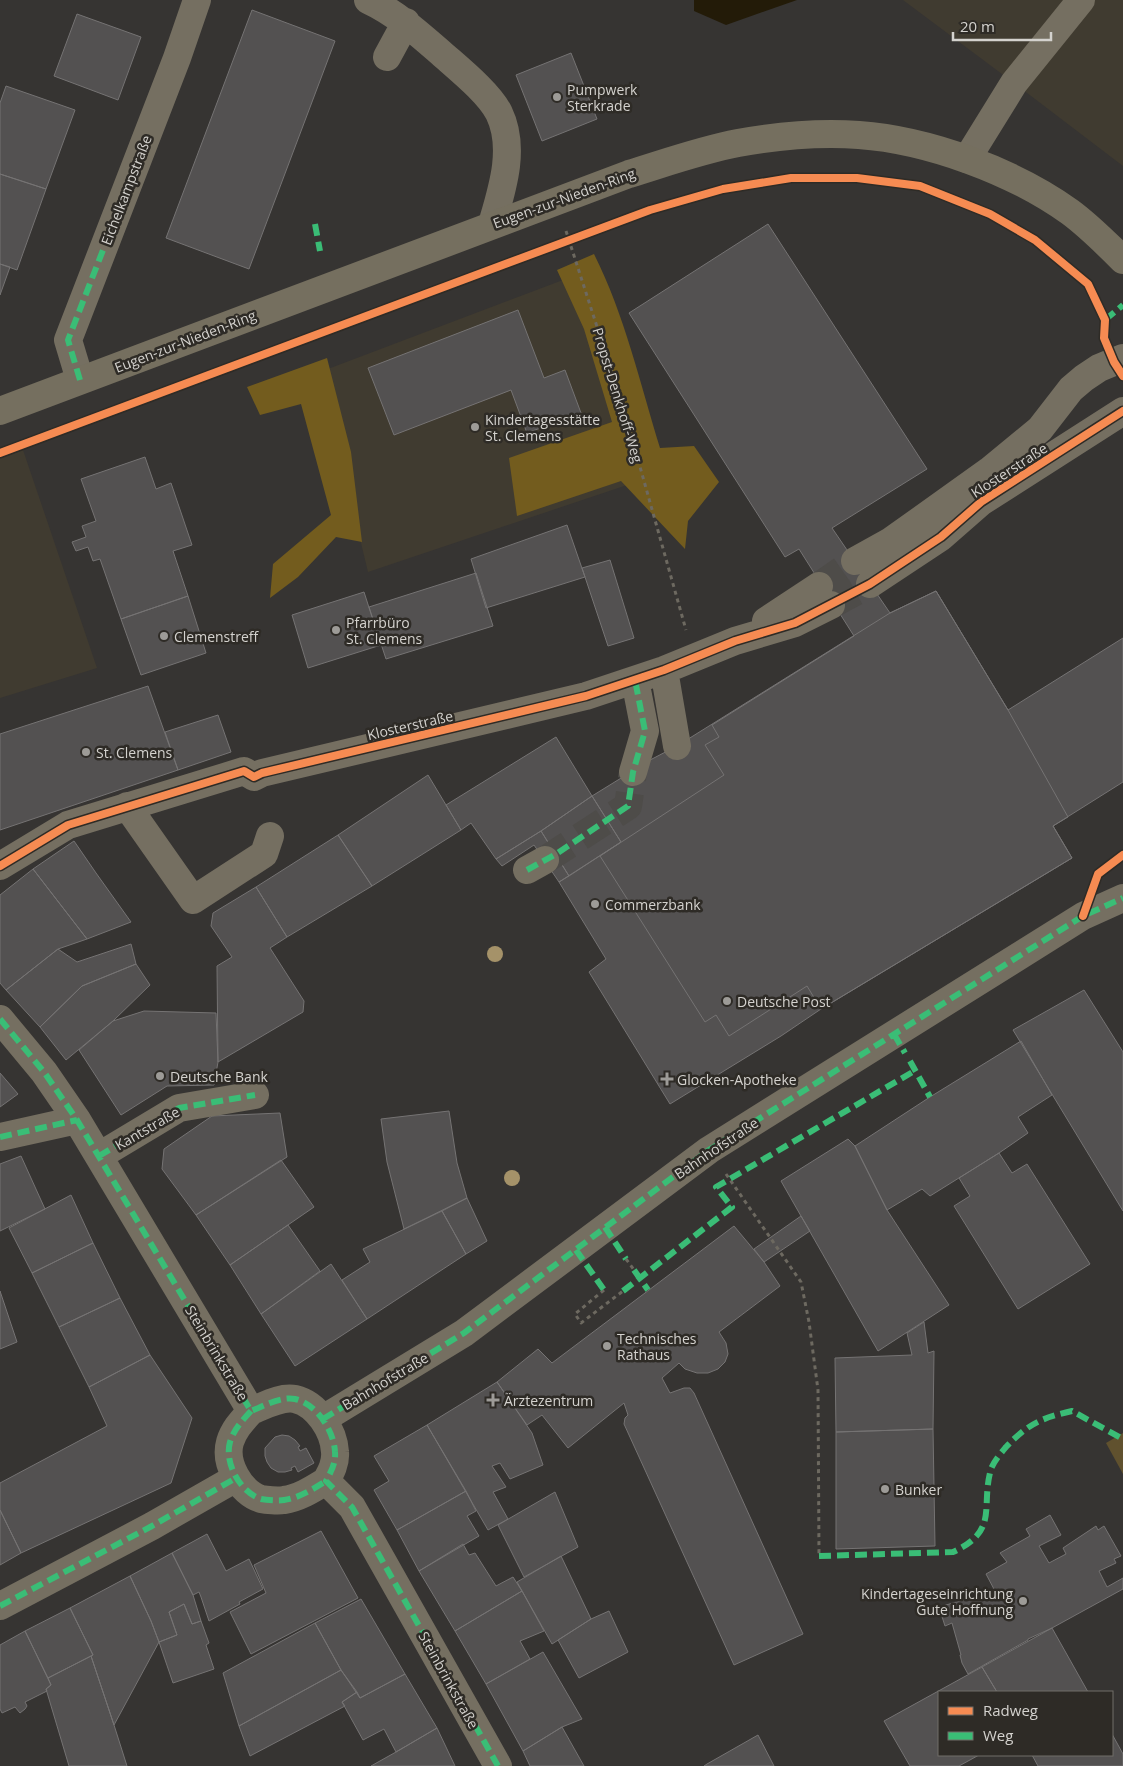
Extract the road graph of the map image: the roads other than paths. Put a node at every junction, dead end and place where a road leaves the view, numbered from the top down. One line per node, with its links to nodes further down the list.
1 (197, 0): 10 (street, Eichelkampstraße)
2 (1081, 0): 6 (street)
3 (379, 2): 4 (street)
4 (406, 22): 5 (street); 7 (street)
5 (387, 57)
6 (966, 159): 7 (main road, Eugen-zur-Nieden-Ring); 8 (main road, Eugen-zur-Nieden-Ring)
7 (492, 224): 10 (main road, Eugen-zur-Nieden-Ring)
8 (1123, 260)
9 (1123, 358): 13 (street, Klosterstraße)
10 (80, 380): 11 (main road, Eugen-zur-Nieden-Ring)
11 (0, 411)
12 (1121, 414): 14 (street, Klosterstraße)
13 (855, 561)
14 (870, 584)
15 (825, 596): 16 (street, Klosterstraße)
16 (664, 670): 17 (street, Klosterstraße); 18 (street)
17 (635, 680): 19 (street); 20 (street, Klosterstraße)
18 (677, 746)
19 (633, 772)
20 (126, 806): 21 (street); 22 (street, Klosterstraße)
21 (270, 836)
22 (0, 866)
23 (1123, 898): 30 (street, Bahnhofstraße)
24 (0, 1019): 26 (street, Steinbrinkstraße)
25 (255, 1095): 28 (street, Kantstraße)
26 (77, 1120): 27 (street); 28 (street, Steinbrinkstraße)
27 (0, 1137)
28 (100, 1156): 29 (street, Steinbrinkstraße)
29 (251, 1411): 30 (street, Steinbrinkstraße); 31 (street)
30 (323, 1419): 32 (street, Steinbrinkstraße)
31 (236, 1478): 32 (street); 33 (street)
32 (326, 1481): 34 (street, Steinbrinkstraße)
33 (0, 1606)
34 (498, 1766)

